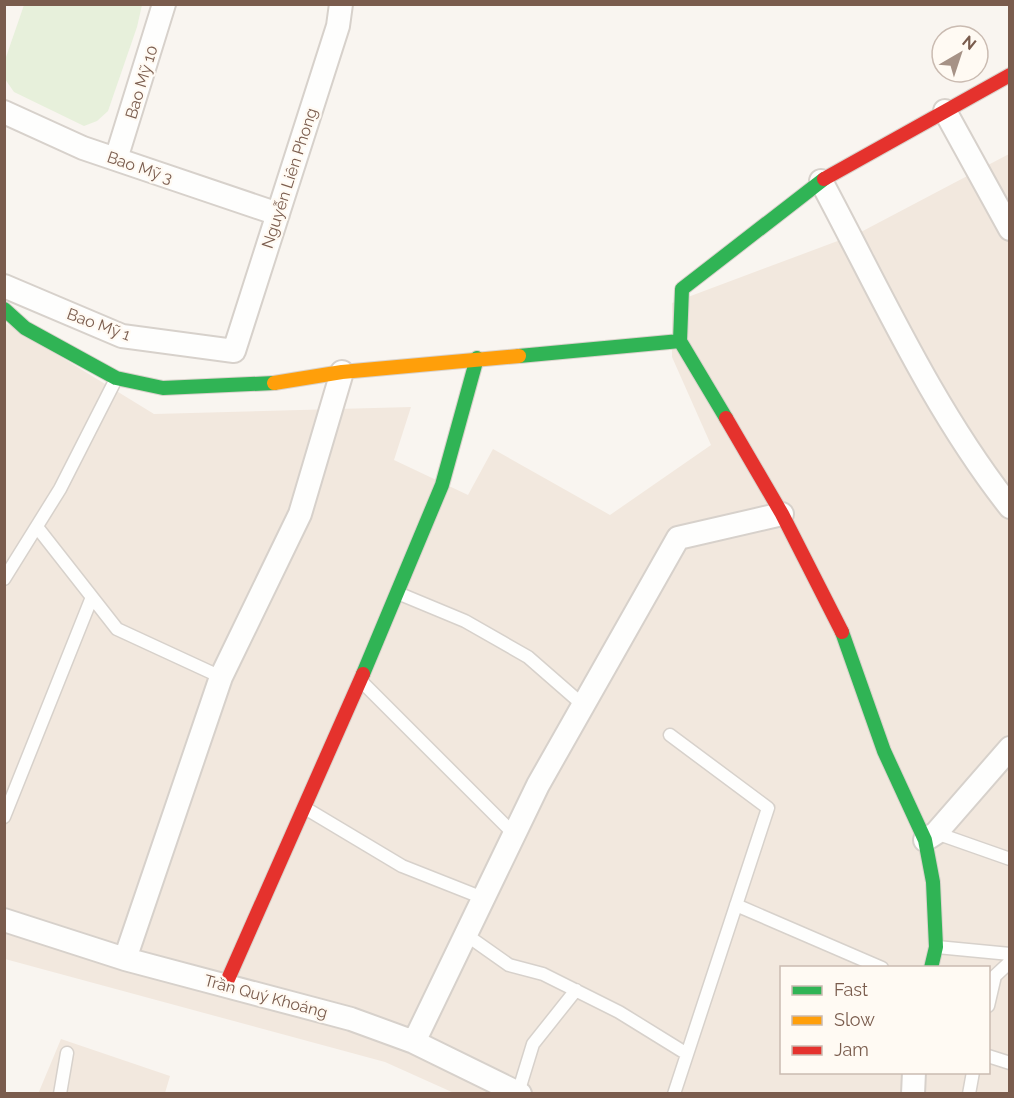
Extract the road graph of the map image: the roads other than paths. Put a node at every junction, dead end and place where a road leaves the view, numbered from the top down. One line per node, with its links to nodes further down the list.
1 (164, 4): 6 (street, Bao Mỹ 10)
2 (341, 4): 8 (street, Nguyễn Liên Phong)
3 (1010, 75): 4 (street)
4 (945, 111): 7 (street); 9 (street)
5 (4, 112): 6 (street, Bao Mỹ 3)
6 (116, 159): 8 (street, Bao Mỹ 3)
7 (820, 181): 12 (street); 17 (street)
8 (278, 214): 13 (street, Nguyễn Liên Phong)
9 (1010, 229)
10 (4, 286): 13 (street, Bao Mỹ 1)
11 (4, 309): 16 (street)
12 (680, 341): 14 (street); 18 (street)
13 (234, 351)
14 (477, 358): 15 (street); 21 (street)
15 (342, 372): 16 (street); 23 (street)
16 (116, 378): 19 (lane)
17 (1010, 507)
18 (782, 514): 25 (street); 31 (street)
19 (36, 527): 20 (lane); 22 (lane)
20 (4, 579)
21 (398, 593): 24 (street); 25 (lane)
22 (92, 597): 23 (lane); 29 (lane)
23 (221, 677): 39 (street)
24 (360, 680): 28 (street); 30 (lane)
25 (583, 705): 30 (street)
26 (670, 735): 34 (lane)
27 (1010, 748): 31 (street)
28 (304, 807): 33 (lane); 43 (street)
29 (4, 817)
30 (514, 834): 33 (street)
31 (930, 836): 32 (lane); 37 (street)
32 (1010, 860)
33 (483, 898): 36 (street)
34 (736, 905): 41 (lane); 48 (lane)
35 (4, 920): 39 (street, Trần Quý Khoáng)
36 (465, 933): 44 (lane); 46 (street)
37 (936, 947): 38 (lane); 42 (street)
38 (1010, 954)
39 (125, 960): 43 (street, Trần Quý Khoáng)
40 (1010, 962): 45 (lane)
41 (877, 966)
42 (932, 966)
43 (225, 986): 46 (street, Trần Quý Khoáng)
44 (576, 990): 48 (lane); 53 (lane)
45 (990, 997)
46 (414, 1042): 53 (street, Trần Quý Khoáng)
47 (67, 1053): 54 (lane)
48 (687, 1054): 55 (lane)
49 (990, 1057): 50 (lane)
50 (1010, 1063)
51 (914, 1074): 56 (street)
52 (973, 1074): 57 (lane)
53 (519, 1093)
54 (60, 1094)
55 (674, 1094)
56 (913, 1094)
57 (969, 1094)

